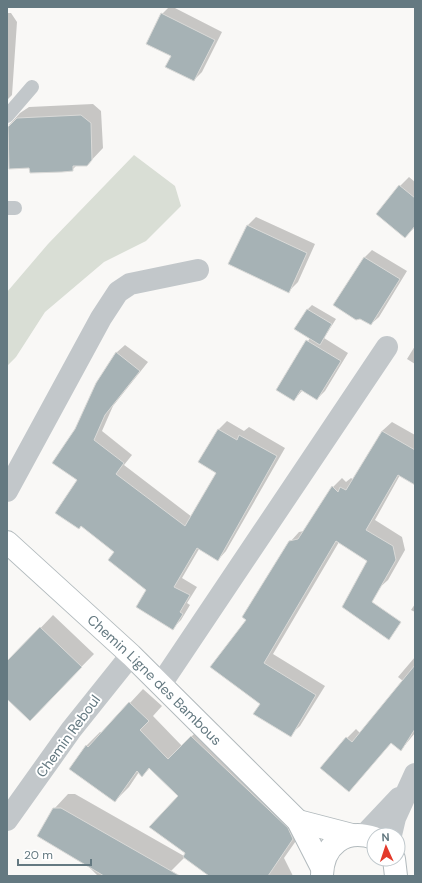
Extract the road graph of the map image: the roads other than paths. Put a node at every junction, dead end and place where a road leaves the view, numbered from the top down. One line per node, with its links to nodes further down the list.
1 (32, 87): 2 (lane)
2 (7, 116)
3 (198, 270): 5 (street)
4 (387, 347): 8 (street)
5 (7, 491)
6 (7, 542): 7 (main road, Chemin Ligne des Bambous)
7 (131, 655): 8 (main road, Chemin Ligne des Bambous); 10 (street, Chemin Reboul)
8 (161, 684): 11 (main road, Chemin Ligne des Bambous)
9 (410, 783): 12 (street); 13 (street)
10 (7, 820)
11 (298, 821): 13 (main road); 14 (main road, Chemin Ligne des Bambous)
12 (393, 827)
13 (363, 836): 14 (main road)
14 (322, 872)

